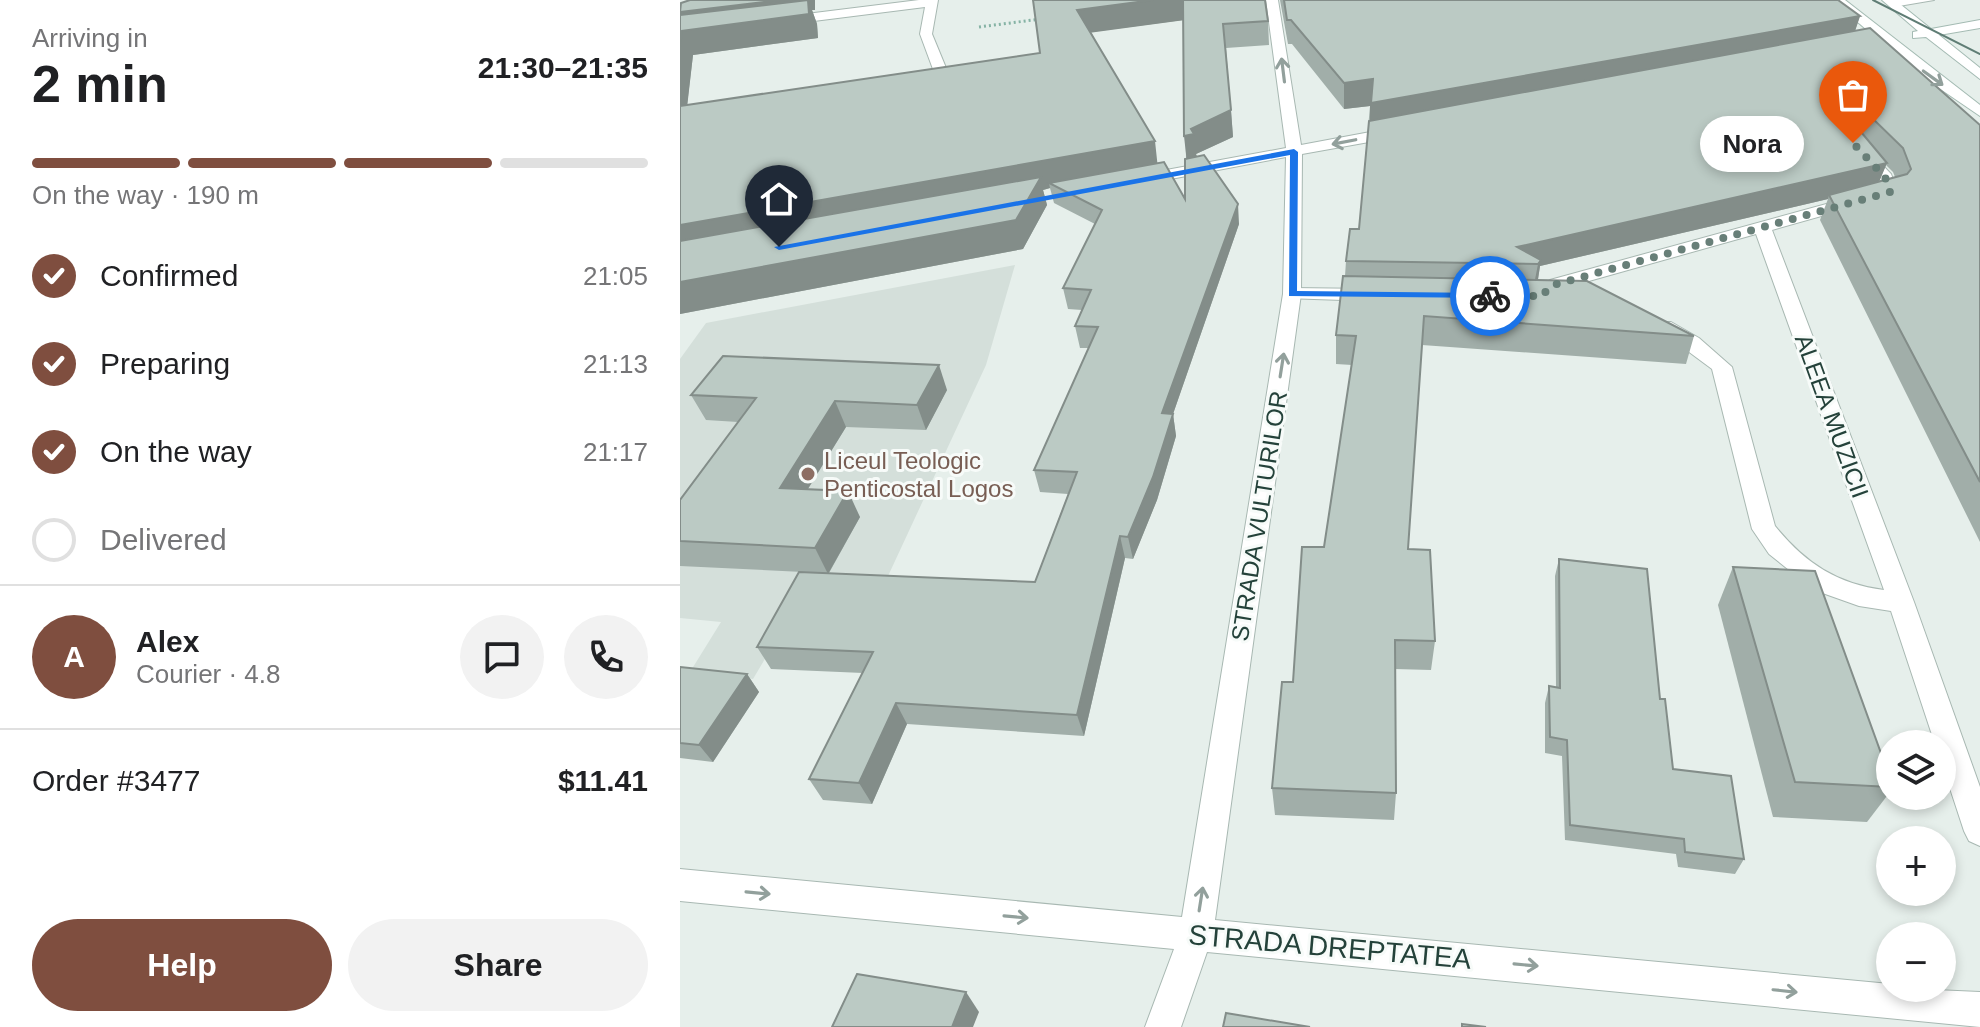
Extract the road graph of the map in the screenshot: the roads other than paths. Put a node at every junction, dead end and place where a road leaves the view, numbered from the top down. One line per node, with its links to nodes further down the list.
1 (1272, 0): 16 (street, STRADA VULTURILOR, one-way to 1)
2 (1838, 0): 9 (street)
3 (1928, 0): 5 (street)
4 (932, 1): 6 (street); 12 (street)
5 (1890, 2): 8 (street)
6 (775, 22)
7 (1980, 24): 8 (street)
8 (1929, 33): 9 (street); 11 (street)
9 (1888, 40): 10 (street); 13 (street, one-way to 13)
10 (1865, 44)
11 (1980, 75)
12 (944, 80)
13 (1980, 112)
14 (1417, 128): 16 (street, one-way to 16)
15 (1853, 143): 18 (street)
16 (1294, 152): 17 (street); 19 (street, STRADA VULTURILOR)
17 (1115, 185)
18 (1763, 230): 21 (street); 23 (street, ALEEA MUZICII)
19 (1292, 294): 20 (street); 26 (street, STRADA VULTURILOR, one-way to 19)
20 (1386, 295)
21 (1584, 300)
22 (1642, 316): 23 (street)
23 (1901, 602): 24 (street, ALEEA MUZICII)
24 (1980, 831)
25 (680, 885): 26 (street, STRADA DREPTATEA, one-way to 26)
26 (1196, 934): 28 (street, STRADA DREPTATEA, one-way to 28); 29 (street, STRADA VULTURILOR)
27 (1980, 1010): 28 (street, STRADA DREPTATEA)
28 (1935, 1016)
29 (1163, 1027)

